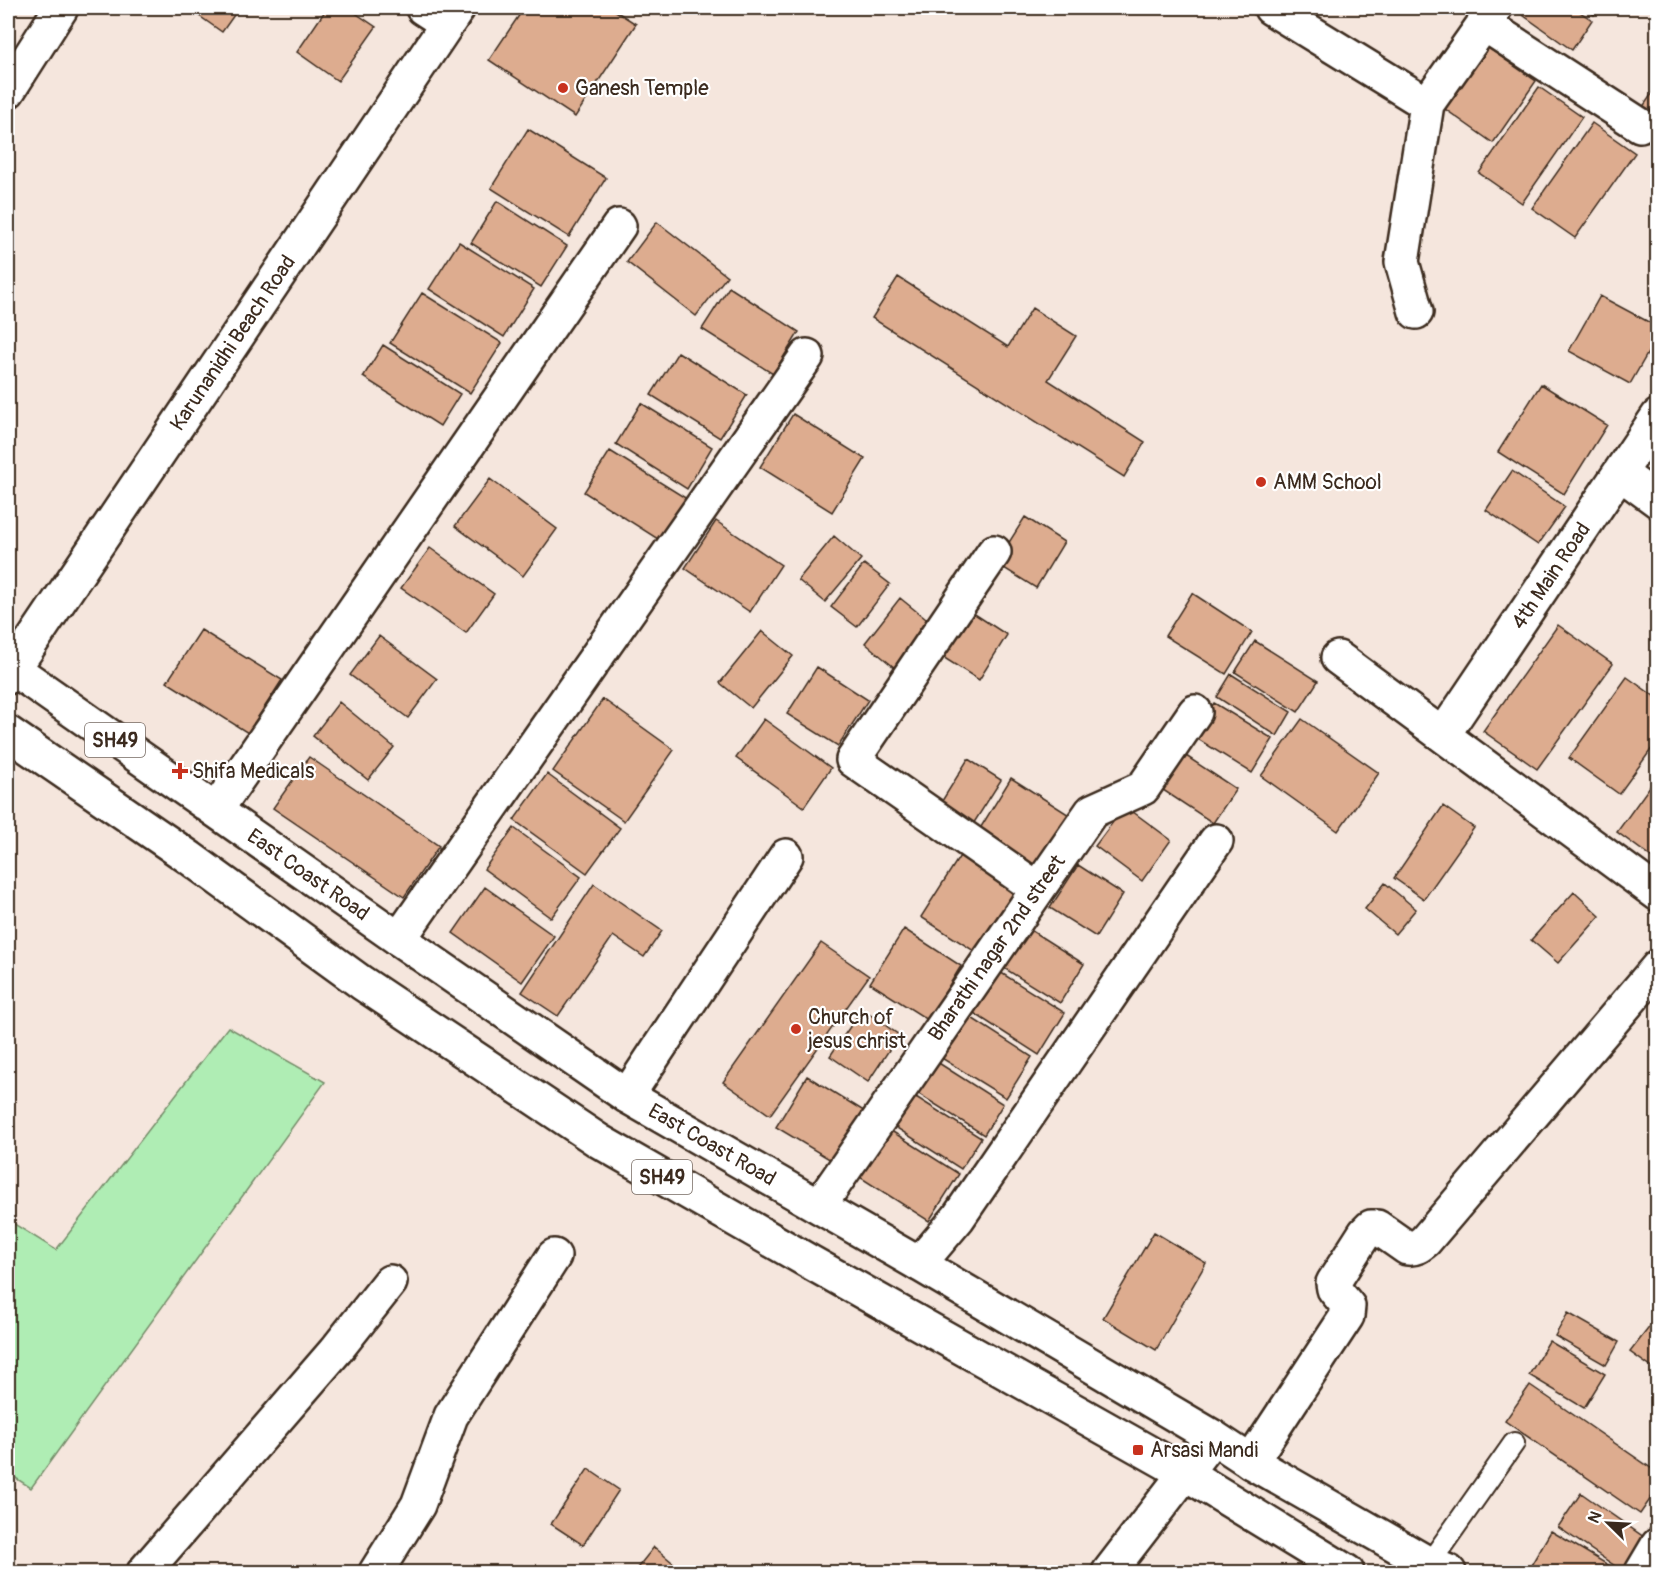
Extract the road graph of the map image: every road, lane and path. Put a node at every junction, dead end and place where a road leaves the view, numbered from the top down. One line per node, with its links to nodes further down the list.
1 (61, 8): 5 (street)
2 (1271, 8): 6 (street)
3 (442, 13): 16 (street, Karunanidhi Beach Road)
4 (1490, 16): 6 (street); 7 (street)
5 (8, 91)
6 (1427, 104): 9 (street)
7 (1640, 126)
8 (619, 226): 20 (street)
9 (1416, 312)
10 (807, 356): 25 (street)
11 (1658, 416): 12 (street, 4th Main Road)
12 (1620, 473): 13 (street); 19 (street, 4th Main Road)
13 (1658, 501)
14 (994, 552): 23 (street)
15 (1338, 658): 19 (street)
16 (10, 670): 20 (street, East Coast Road / SH49)
17 (1195, 712): 23 (street, Bharathi nagar 2nd street)
18 (8, 733): 35 (street, SH49)
19 (1443, 735): 24 (street)
20 (216, 810): 25 (street, East Coast Road / SH49)
21 (1216, 841): 30 (street)
22 (786, 856): 27 (street)
23 (1038, 889): 28 (street, Bharathi nagar 2nd street)
24 (1658, 894)
25 (399, 939): 27 (street, East Coast Road / SH49)
26 (1658, 966): 34 (street)
27 (627, 1096): 28 (street, East Coast Road / SH49)
28 (819, 1206): 30 (street, East Coast Road / SH49)
29 (554, 1256): 39 (street)
30 (919, 1264): 32 (street, East Coast Road / SH49)
31 (390, 1282): 38 (street)
32 (1213, 1437): 34 (street, East Coast Road / SH49); 35 (street)
33 (1514, 1443): 37 (lane)
34 (1251, 1462): 37 (street, East Coast Road / SH49)
35 (1185, 1473): 40 (street); 41 (street, SH49)
36 (1658, 1545): 42 (street)
37 (1439, 1568)
38 (144, 1572)
39 (376, 1572)
40 (1109, 1572)
41 (1347, 1572)
42 (1642, 1572)

